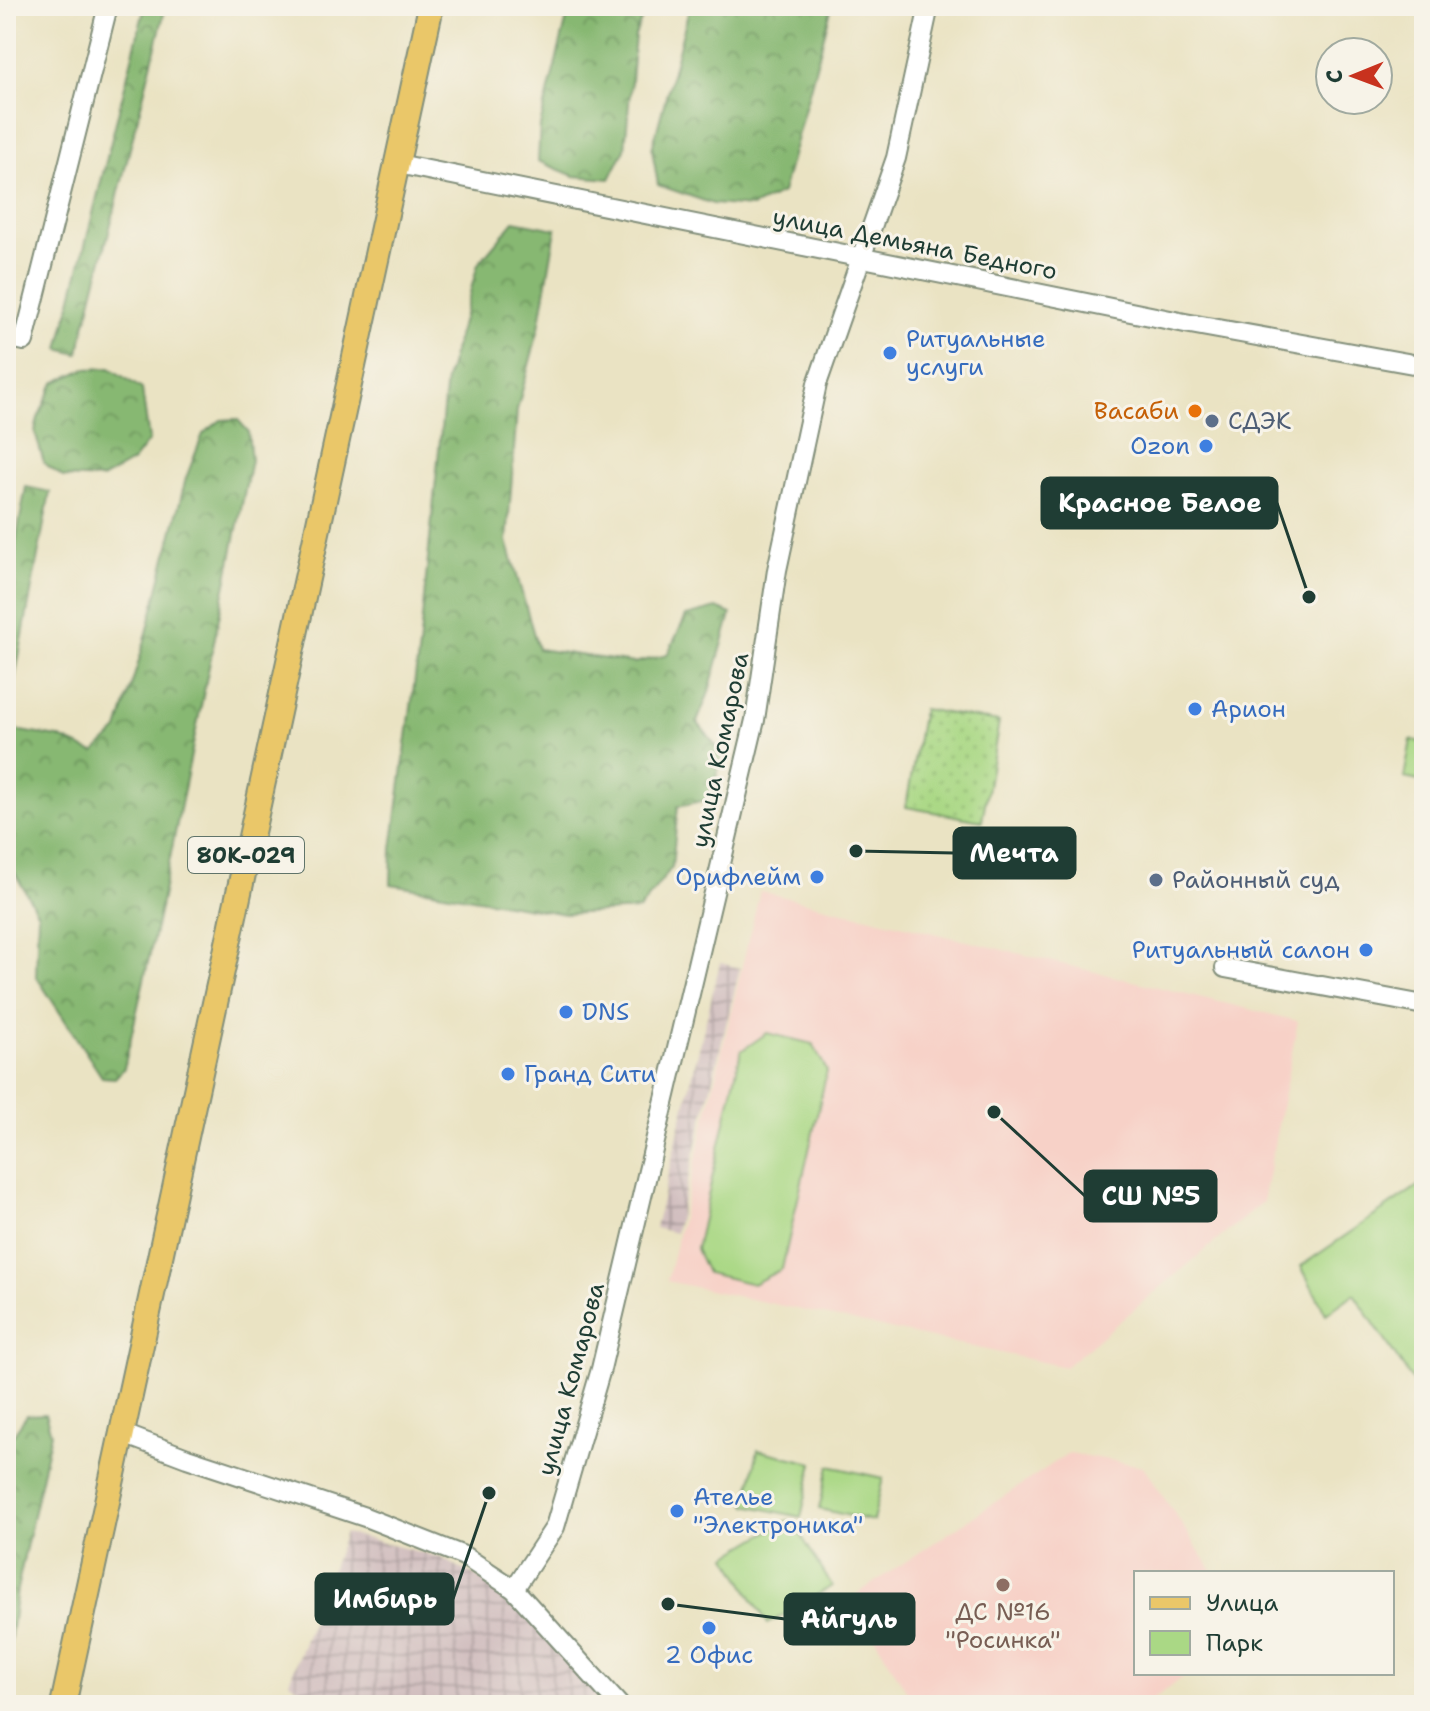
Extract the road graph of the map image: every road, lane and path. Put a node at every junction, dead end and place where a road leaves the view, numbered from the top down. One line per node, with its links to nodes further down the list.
1 (108, 6): 6 (street)
2 (431, 6): 4 (main road, 80К-029)
3 (929, 6): 5 (street, улица Комарова)
4 (398, 164): 5 (street, улица Демьяна Бедного); 10 (main road, 80К-029)
5 (861, 257): 7 (street, улица Демьяна Бедного); 11 (street, улица Комарова)
6 (15, 339)
7 (1424, 366)
8 (1225, 968): 9 (street)
9 (1424, 1005)
10 (121, 1433): 11 (street); 12 (main road, 80К-029)
11 (514, 1589): 13 (street)
12 (63, 1705)
13 (619, 1705)

